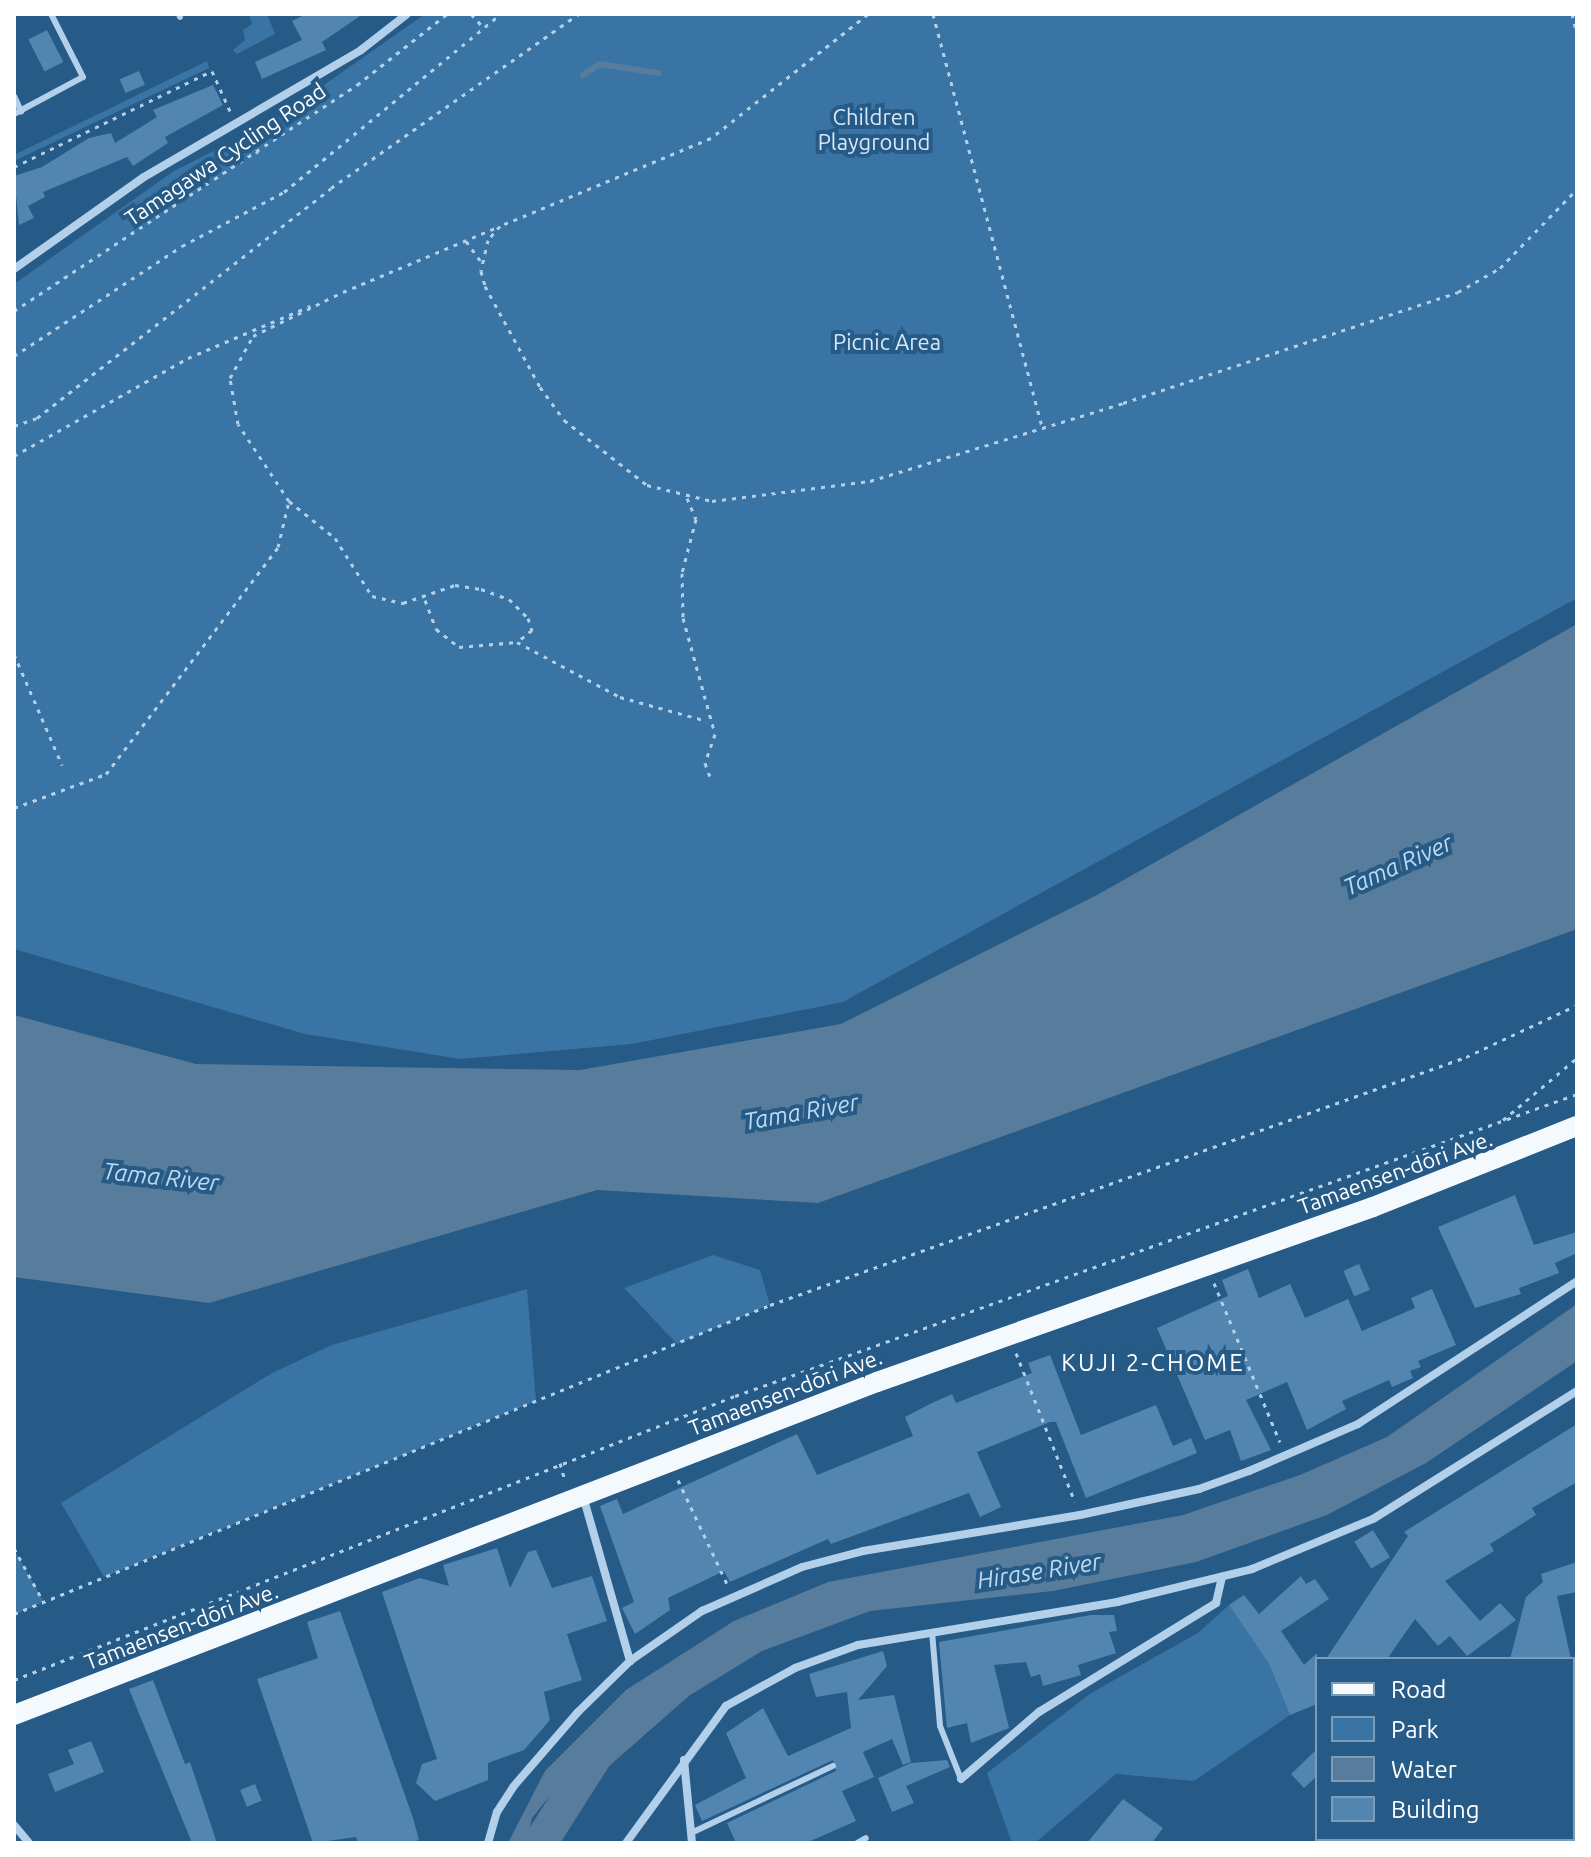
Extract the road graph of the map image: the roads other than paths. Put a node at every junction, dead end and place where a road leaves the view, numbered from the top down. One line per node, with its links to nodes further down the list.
1 (51, 14): 4 (lane)
2 (407, 14): 5 (street)
3 (14, 96): 4 (lane)
4 (18, 112)
5 (14, 269)
6 (1577, 1126): 9 (main road, Tamaensen-dōri Ave.)
7 (1577, 1281): 12 (street)
8 (1577, 1391): 10 (street)
9 (583, 1496): 12 (street); 13 (main road, Tamaensen-dōri Ave.)
10 (1222, 1577): 11 (street); 16 (street)
11 (931, 1631): 14 (street); 16 (lane)
12 (630, 1661): 21 (street)
13 (14, 1715)
14 (684, 1760): 18 (street); 22 (street)
15 (833, 1766): 18 (lane)
16 (961, 1779)
17 (14, 1825): 20 (street)
18 (692, 1838)
19 (866, 1838): 23 (lane)
20 (29, 1843)
21 (488, 1843)
22 (626, 1843)
23 (857, 1843)

